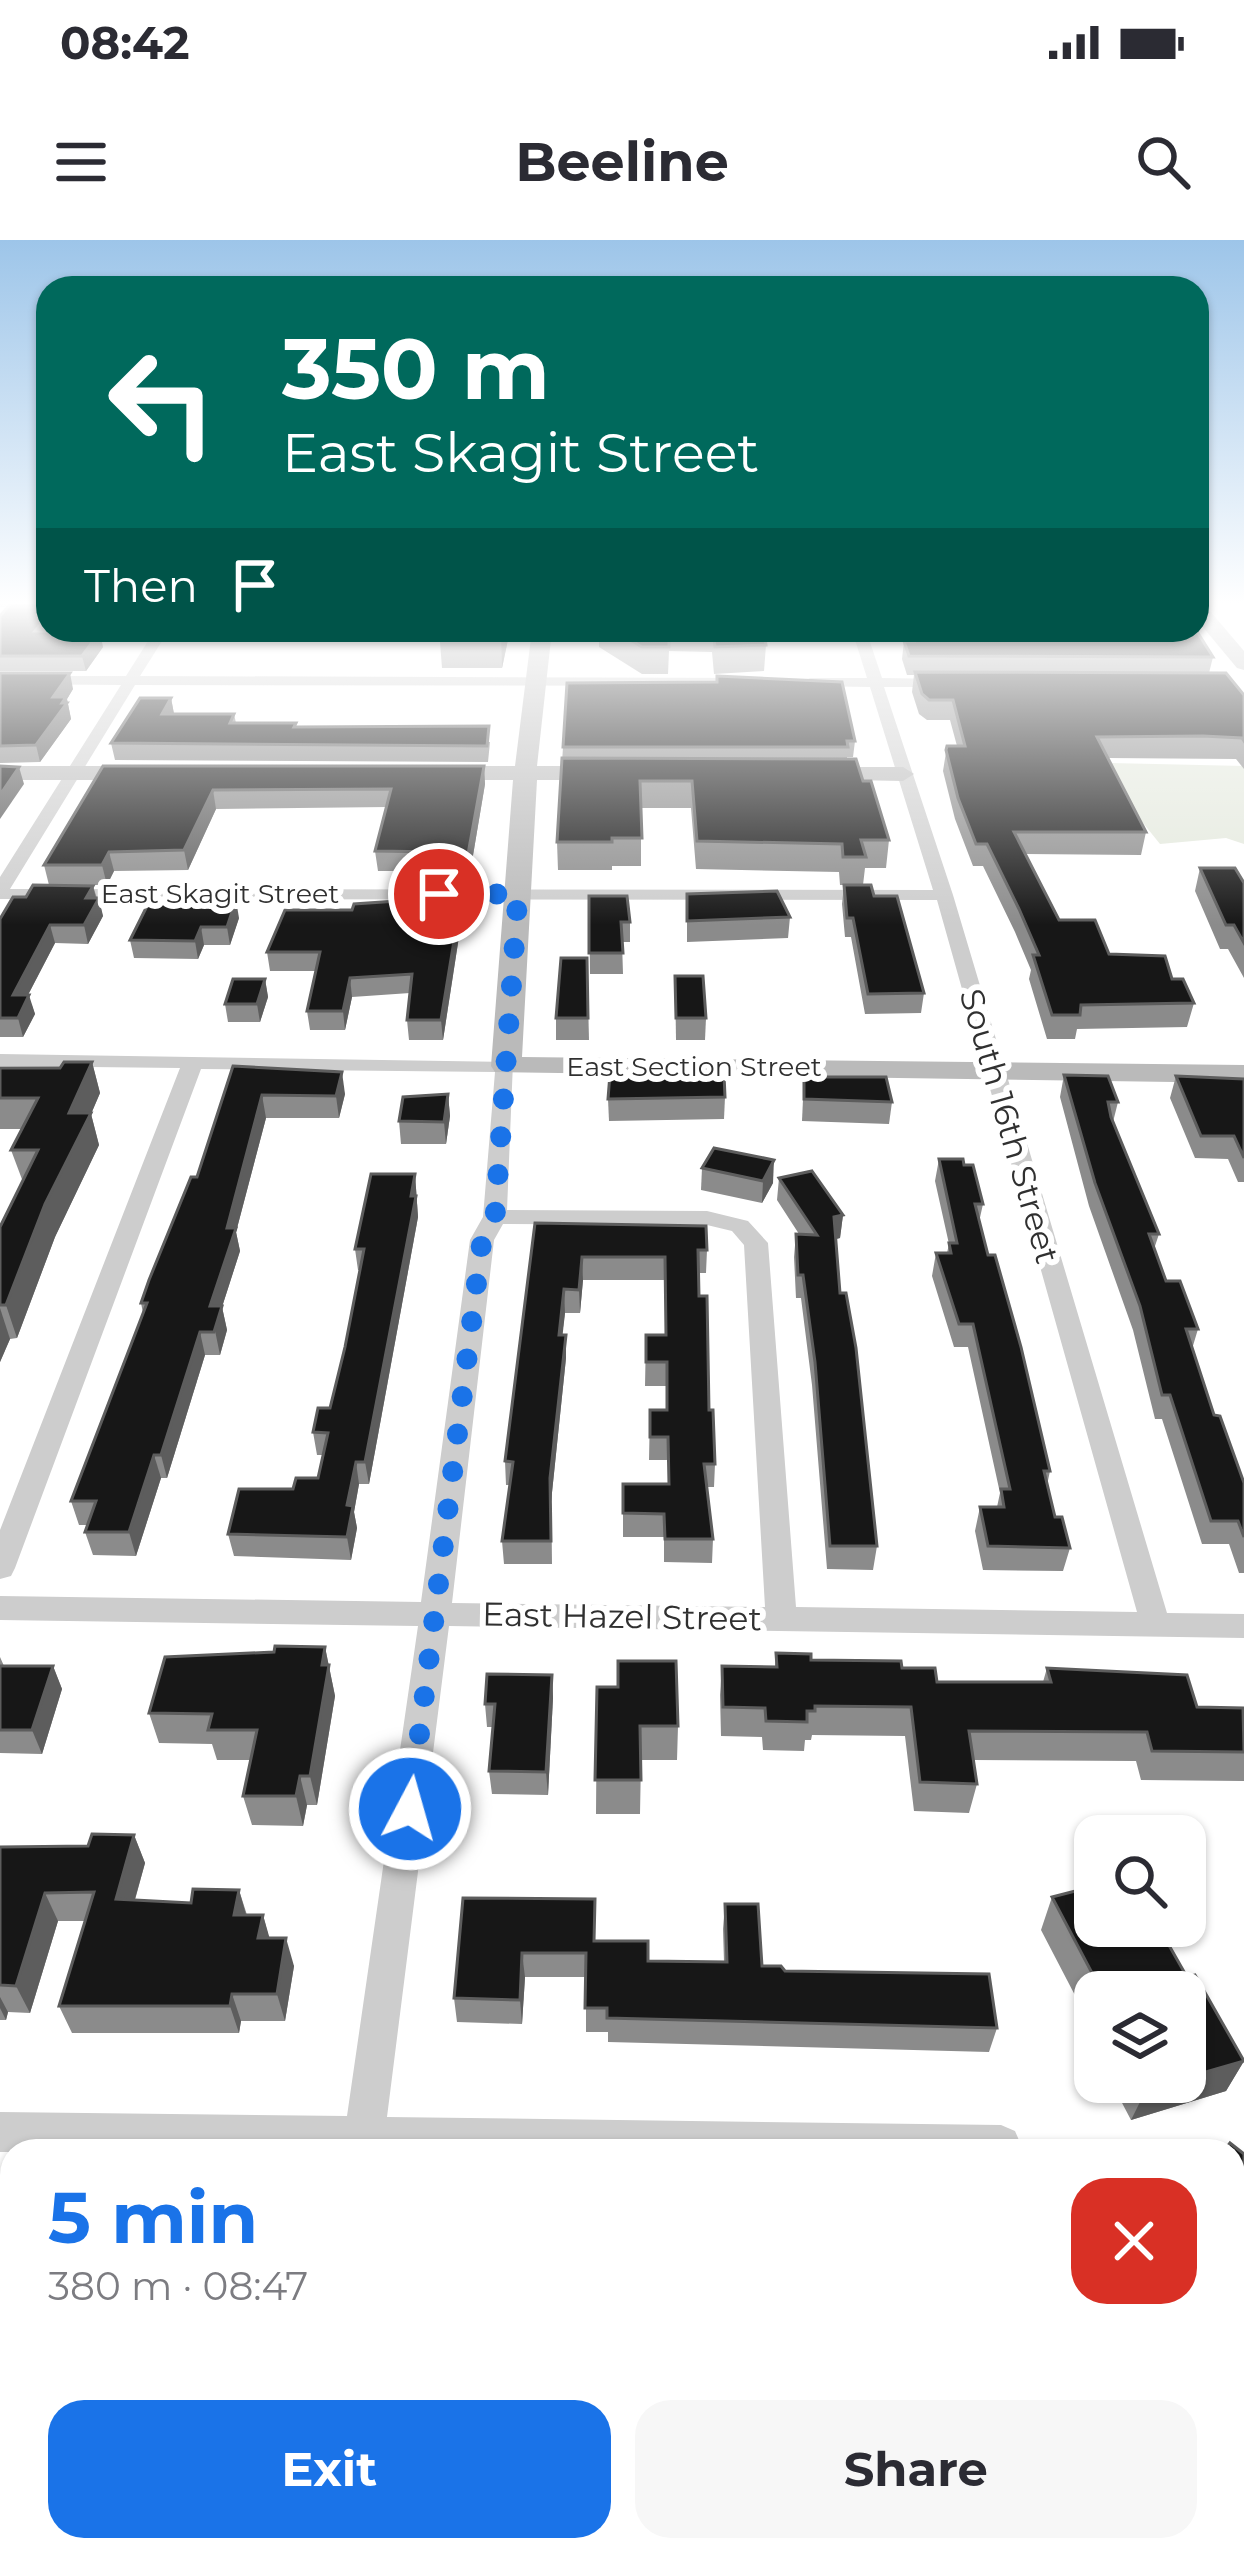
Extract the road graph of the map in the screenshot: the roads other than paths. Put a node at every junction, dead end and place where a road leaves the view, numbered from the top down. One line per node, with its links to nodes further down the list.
1 (111, 708): 7 (street)
2 (534, 708): 5 (street)
3 (881, 708): 11 (street, South 16th Street)
4 (414, 772): 5 (street)
5 (526, 772): 9 (street); 13 (street)
6 (0, 773): 7 (street)
7 (71, 773): 8 (street); 12 (street)
8 (187, 773)
9 (643, 773)
10 (785, 773): 11 (street)
11 (903, 774): 14 (street, South 16th Street)
12 (0, 892): 13 (street, East Skagit Street)
13 (518, 894): 14 (street, East Skagit Street); 17 (street)
14 (944, 895): 18 (street, South 16th Street)
15 (0, 1060): 16 (street, East Section Street)
16 (193, 1062): 17 (street, East Section Street); 21 (street)
17 (506, 1066): 18 (street, East Section Street); 20 (street)
18 (995, 1070): 19 (street, East Section Street); 25 (street, South 16th Street)
19 (1244, 1073)
20 (495, 1217): 23 (street); 24 (street)
21 (0, 1568)
22 (0, 1608): 23 (street, East Hazel Street)
23 (432, 1613): 24 (street, East Hazel Street); 29 (street)
24 (781, 1618): 25 (street, East Hazel Street)
25 (1155, 1624): 26 (street, East Hazel Street)
26 (1244, 1626)
27 (0, 2132): 28 (street)
28 (212, 2139)
29 (364, 2139)

